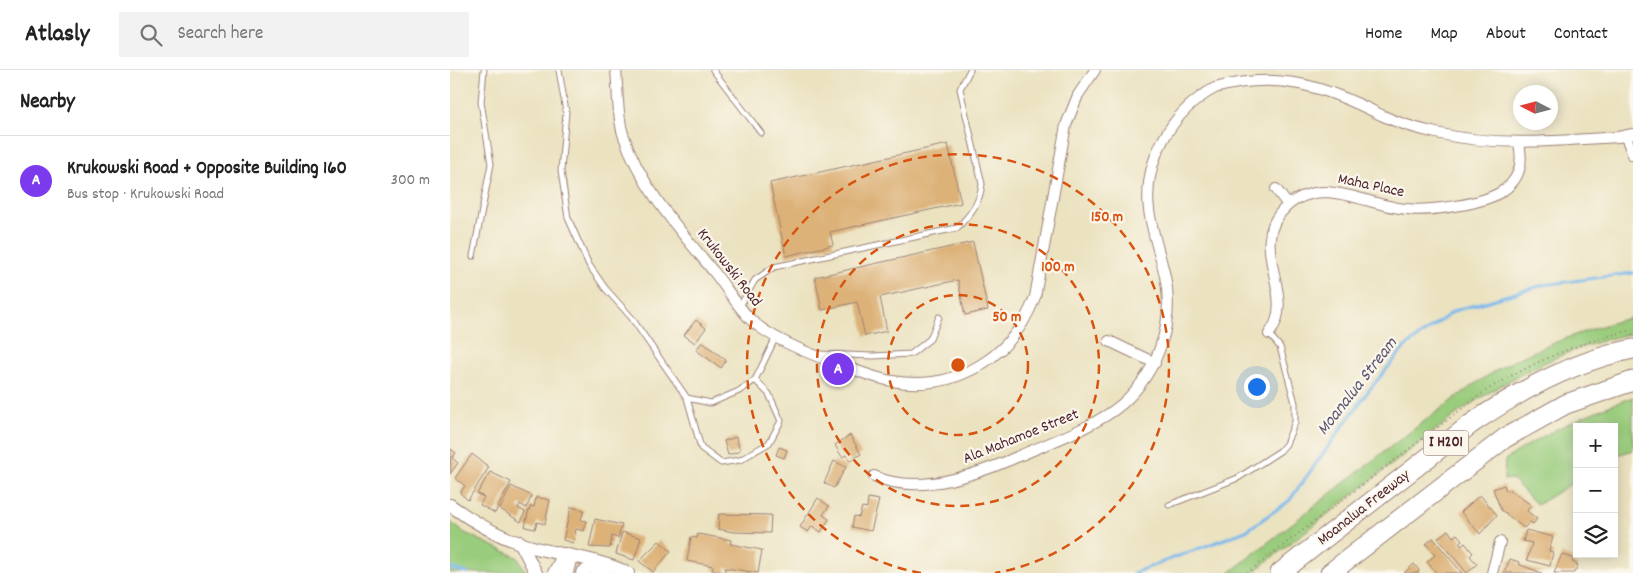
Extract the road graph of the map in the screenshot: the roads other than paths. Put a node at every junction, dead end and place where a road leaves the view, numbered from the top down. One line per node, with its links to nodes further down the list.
1 (484, 70): 13 (lane)
2 (559, 70): 24 (lane)
3 (616, 70): 14 (street, Krukowski Road)
4 (712, 70): 7 (lane)
5 (970, 70): 14 (lane)
6 (1095, 70): 20 (street, Krukowski Road)
7 (761, 133)
8 (1629, 135): 9 (street, Ala Mahamoe Street); 10 (street)
9 (1519, 144): 12 (street, Maha Place); 21 (street, Ala Mahamoe Street)
10 (1633, 155)
11 (1276, 189): 12 (street)
12 (1288, 205): 16 (street, Maha Place)
13 (473, 256)
14 (740, 306): 17 (street, Krukowski Road)
15 (939, 317): 20 (lane)
16 (1268, 334): 27 (lane)
17 (777, 336): 20 (street, Krukowski Road); 22 (lane)
18 (1109, 341): 21 (street)
19 (1633, 349): 35 (highway, Moanalua Freeway / I H201)
20 (808, 353)
21 (1155, 363): 25 (street, Ala Mahamoe Street)
22 (755, 380): 24 (lane); 24 (lane)
23 (1633, 380): 36 (highway, Moanalua Freeway / I H201)
24 (687, 398)
25 (874, 476)
26 (450, 505): 28 (street)
27 (1169, 505)
28 (520, 542): 30 (street); 33 (street)
29 (1500, 542): 37 (street)
30 (568, 555): 31 (street); 32 (street)
31 (623, 570): 34 (street)
32 (561, 571)
33 (536, 573)
34 (582, 573)
35 (1280, 573)
36 (1330, 573)
37 (1492, 573)

